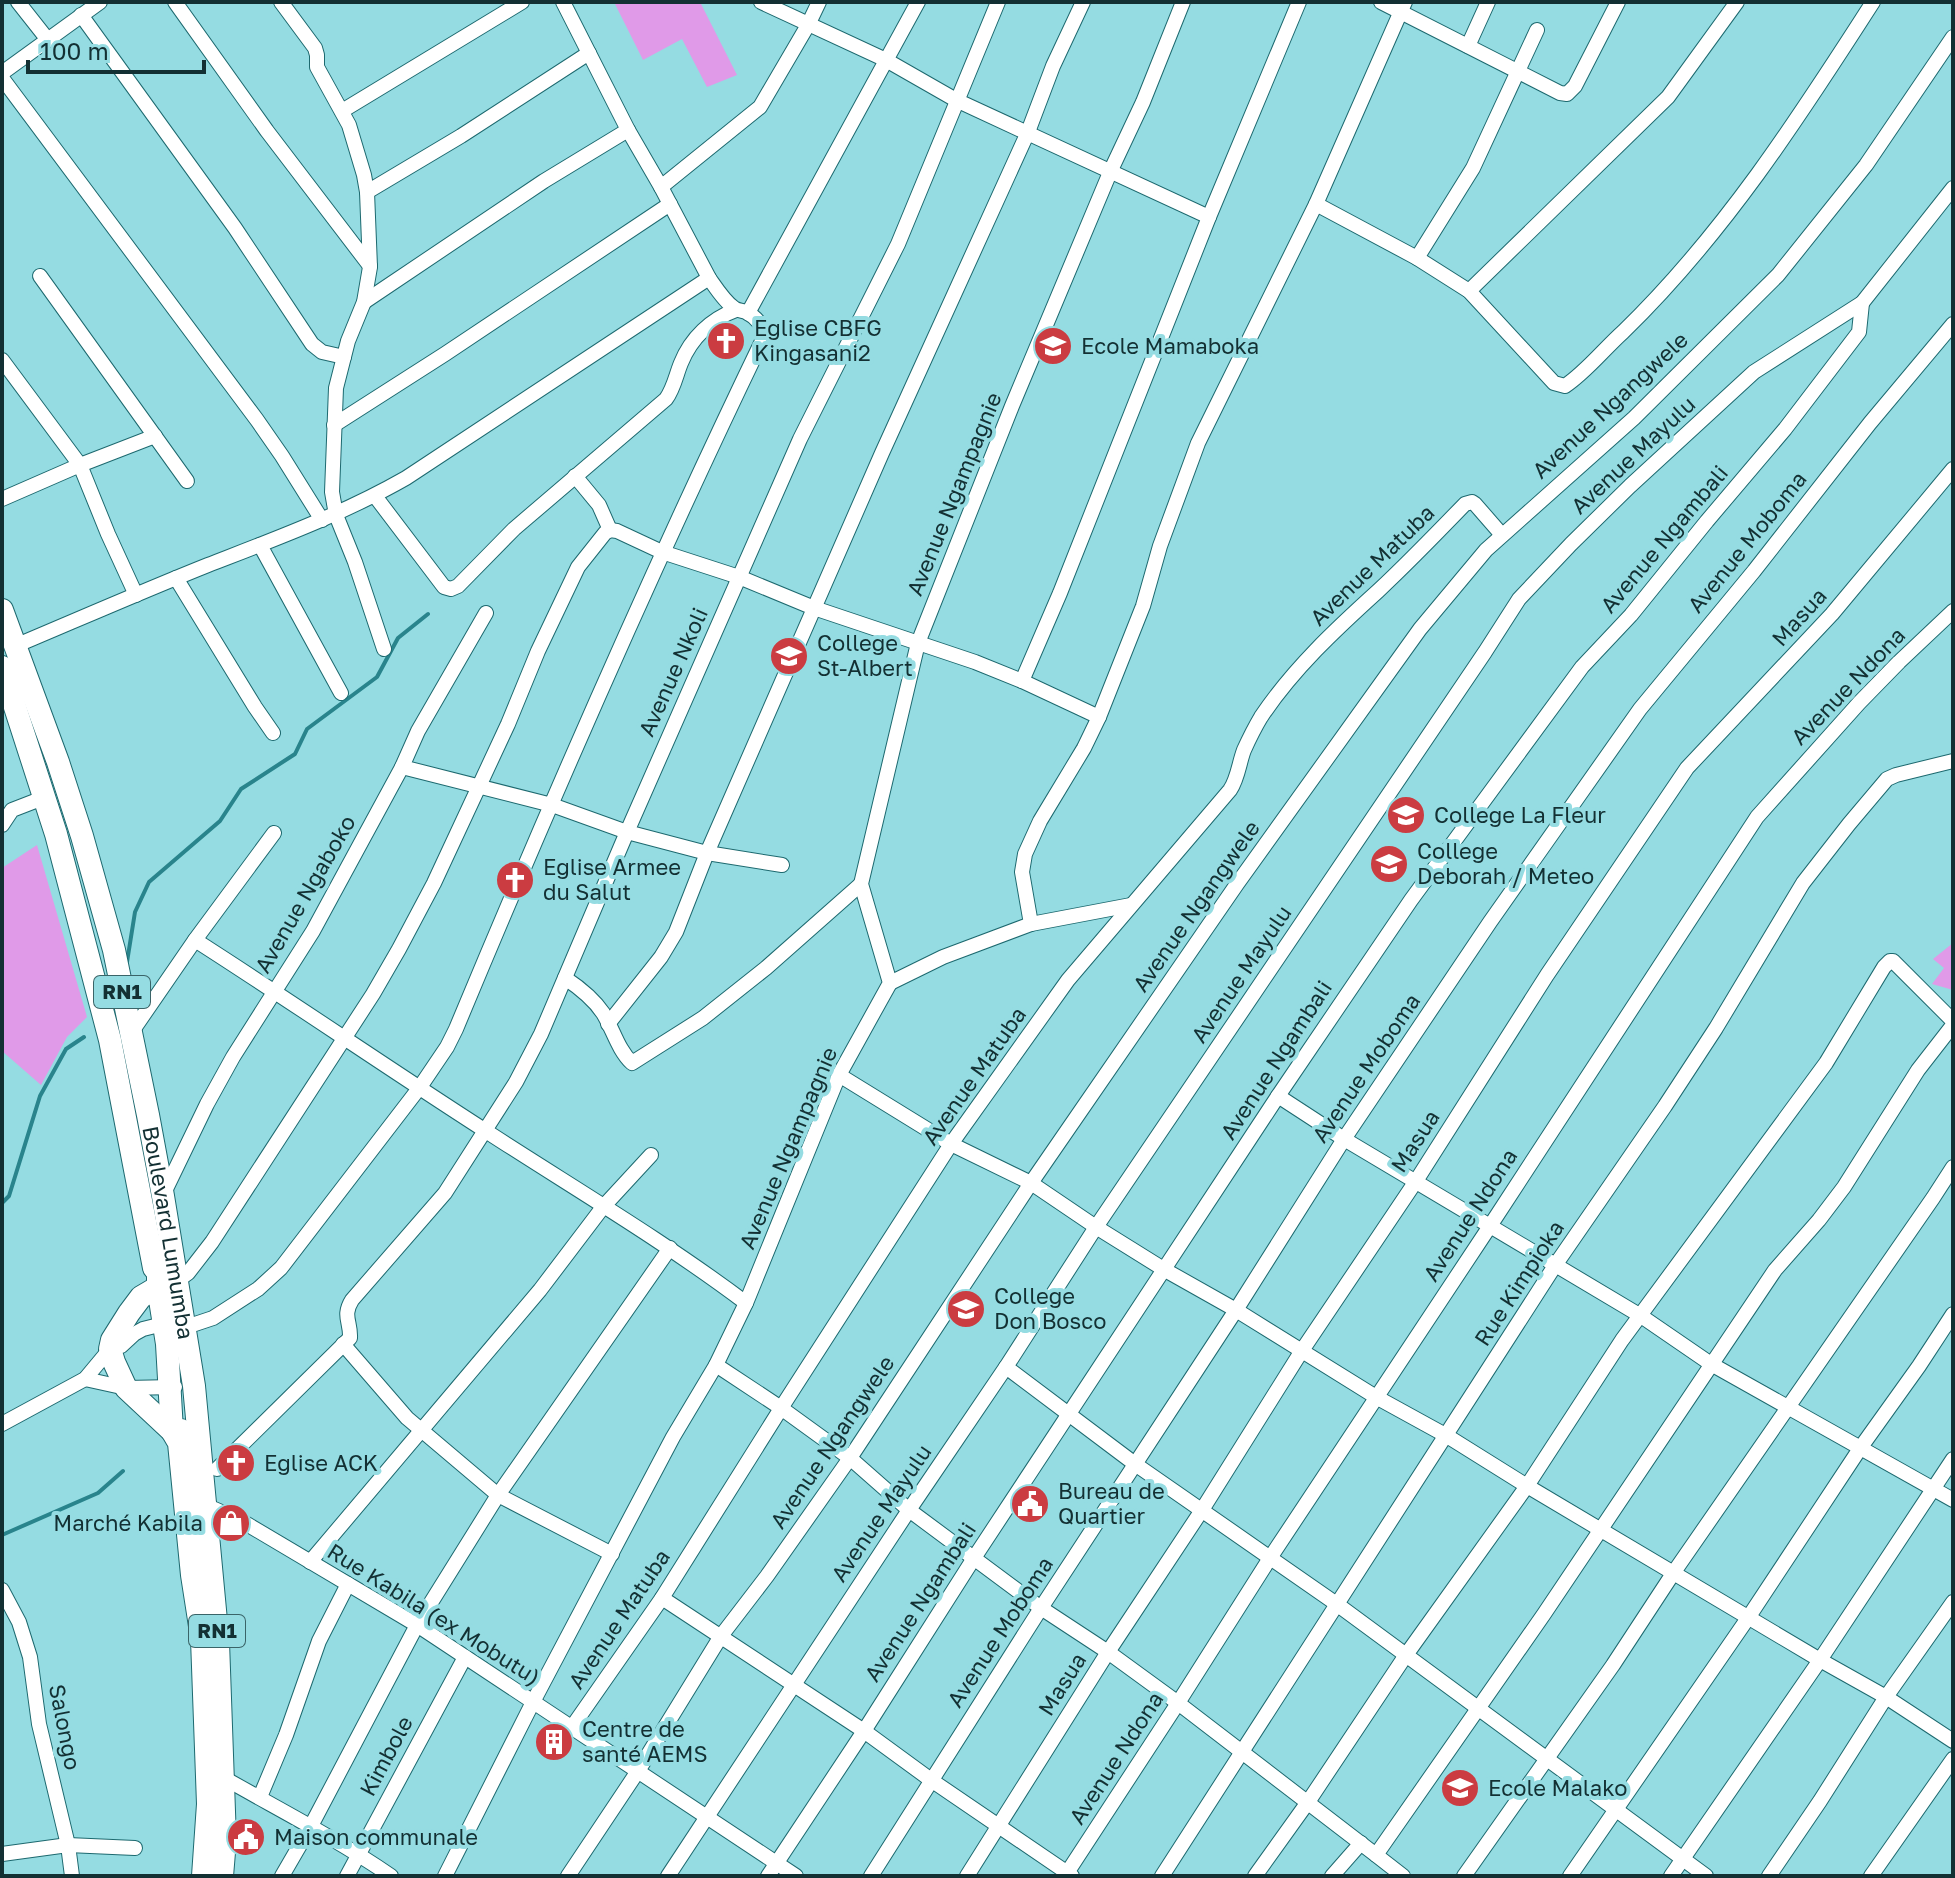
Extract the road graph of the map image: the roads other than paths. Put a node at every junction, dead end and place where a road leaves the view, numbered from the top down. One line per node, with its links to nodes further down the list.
1 (18, 2): 24 (street)
2 (100, 2): 20 (street)
3 (175, 2): 42 (street)
4 (281, 2): 31 (street)
5 (522, 2): 31 (street)
6 (563, 2): 26 (street)
7 (761, 2): 21 (street)
8 (819, 2): 21 (street)
9 (918, 2): 27 (street)
10 (998, 2): 30 (street, Avenue Nkoli)
11 (1083, 2): 33 (street)
12 (1183, 2): 34 (street, Avenue Ngampagnie)
13 (1299, 2): 40 (street)
14 (1381, 2): 19 (street)
15 (1488, 2): 25 (street)
16 (1618, 2): 28 (street)
17 (1737, 2): 45 (street)
18 (1873, 2): 45 (street)
19 (1402, 7): 25 (street); 39 (street)
20 (81, 15): 24 (street); 50 (street)
21 (808, 25): 27 (street); 35 (street)
22 (1537, 30): 28 (street)
23 (1953, 37): 62 (street, Avenue Ngangwele)
24 (48, 40): 29 (street)
25 (1468, 46): 28 (street)
26 (589, 53): 32 (street); 37 (street)
27 (886, 60): 30 (street); 48 (street)
28 (1517, 71): 41 (street)
29 (2, 75): 60 (street)
30 (956, 100): 33 (street); 65 (street, Avenue Nkoli)
31 (342, 111): 37 (street)
32 (628, 130): 35 (street); 46 (street)
33 (1028, 132): 34 (street); 68 (street)
34 (1111, 170): 40 (street); 72 (street, Avenue Ngampagnie)
35 (661, 187): 38 (street)
36 (1953, 188): 47 (street, Avenue Mayulu)
37 (367, 192): 42 (street)
38 (670, 204): 44 (street); 52 (street)
39 (1316, 204): 41 (street); 78 (street)
40 (1209, 217): 76 (street)
41 (1417, 258): 45 (street)
42 (370, 267): 46 (street)
43 (40, 276): 53 (street)
44 (709, 278): 48 (street); 58 (street)
45 (1469, 291)
46 (364, 302): 50 (street)
47 (1862, 303): 103 (street, Avenue Ngambali); 114 (street, Avenue Mayulu)
48 (742, 311): 56 (street); 64 (street)
49 (1953, 324): 105 (street, Avenue Moboma)
50 (344, 357): 52 (street)
51 (2, 360): 54 (street)
52 (334, 425): 60 (street)
53 (155, 436): 54 (street); 57 (street)
54 (80, 465): 59 (street); 67 (street)
55 (1953, 469): 109 (street, Masua)
56 (575, 476): 58 (street); 61 (street)
57 (187, 481)
58 (375, 496): 60 (street)
59 (2, 499)
60 (329, 517): 63 (street); 74 (street)
61 (610, 530): 64 (street); 82 (street)
62 (1502, 535): 91 (street, Avenue Matuba); 110 (street, Avenue Ngangwele)
63 (260, 545): 66 (street); 77 (street)
64 (662, 552): 65 (street); 84 (street)
65 (739, 577): 68 (street); 86 (street, Avenue Nkoli)
66 (176, 578): 67 (street); 79 (street)
67 (136, 595): 73 (street)
68 (814, 608): 72 (street); 88 (street)
69 (2, 610): 73 (highway, Boulevard Lumumba / RN1)
70 (1953, 611): 113 (street, Avenue Ndona)
71 (486, 613): 81 (street, Avenue Ngaboko)
72 (918, 643): 76 (street); 90 (street, Avenue Ngampagnie)
73 (15, 646): 99 (highway, Boulevard Lumumba / RN1)
74 (384, 649)
75 (2, 667): 83 (highway, Boulevard Lumumba / RN1)
76 (1022, 681): 78 (street)
77 (341, 693)
78 (1099, 717): 92 (street)
79 (273, 733)
80 (1953, 761): 116 (street, Rue Kimpioka)
81 (402, 767): 82 (street); 96 (street, Avenue Ngaboko)
82 (480, 786): 84 (street); 100 (street)
83 (43, 798): 85 (street); 118 (highway, Boulevard Lumumba / RN1)
84 (552, 805): 86 (street); 102 (street)
85 (2, 825)
86 (627, 832): 88 (street); 94 (street, Avenue Nkoli)
87 (274, 833): 93 (street)
88 (707, 853): 89 (street); 98 (street)
89 (782, 865)
90 (861, 884): 95 (street, Avenue Ngampagnie); 98 (street)
91 (1131, 905): 92 (street); 106 (street, Avenue Matuba)
92 (1031, 924): 95 (street)
93 (195, 940): 96 (street); 99 (street)
94 (565, 978): 98 (street); 104 (street, Avenue Nkoli)
95 (890, 983): 101 (street, Avenue Ngampagnie)
96 (274, 990): 100 (street); 111 (street, Avenue Ngaboko)
97 (1953, 1023): 122 (street); 127 (street)
98 (608, 1024)
99 (131, 1033): 111 (highway, Boulevard Lumumba / RN1)
100 (344, 1037): 102 (street); 118 (street)
101 (839, 1075): 106 (street); 119 (street, Avenue Ngampagnie)
102 (420, 1087): 104 (street); 123 (street)
103 (1278, 1096): 105 (street); 117 (street, Avenue Ngambali)
104 (485, 1131): 112 (street); 124 (street, Avenue Nkoli)
105 (1344, 1139): 109 (street); 120 (street, Avenue Moboma)
106 (951, 1144): 110 (street); 136 (street, Avenue Matuba)
107 (651, 1155): 112 (street)
108 (1953, 1167): 135 (street)
109 (1416, 1181): 113 (street); 126 (street, Masua)
110 (1031, 1183): 114 (street); 144 (street, Avenue Ngangwele)
111 (163, 1196): 118 (highway, Boulevard Lumumba / RN1)
112 (603, 1207): 115 (street); 140 (street)
113 (1490, 1226): 116 (street); 134 (street, Avenue Ndona)
114 (1096, 1227): 117 (street); 129 (street, Avenue Mayulu)
115 (670, 1248): 119 (street); 150 (street)
116 (1556, 1264): 122 (street); 142 (street, Rue Kimpioka)
117 (1165, 1270): 120 (street); 137 (street, Avenue Ngambali)
118 (168, 1284): 123 (highway, Boulevard Lumumba / RN1); 125 (highway)
119 (746, 1303): 128 (street, Avenue Ngampagnie)
120 (1236, 1310): 126 (street); 146 (street, Avenue Moboma)
121 (1953, 1314): 143 (street)
122 (1641, 1316): 127 (street); 148 (street)
123 (173, 1324): 125 (street); 131 (highway, Boulevard Lumumba / RN1); 132 (highway, Boulevard Lumumba / RN1)
124 (348, 1337): 140 (street); 147 (street)
125 (110, 1349): 130 (street); 133 (highway)
126 (1301, 1352): 134 (street); 154 (street, Masua)
127 (1711, 1364): 135 (street); 155 (street)
128 (716, 1365): 136 (street); 156 (street, Avenue Ngampagnie)
129 (1006, 1367): 137 (street); 153 (street, Avenue Mayulu)
130 (85, 1379): 133 (street); 138 (street)
131 (194, 1386): 132 (street); 139 (highway, Boulevard Lumumba / RN1)
132 (171, 1387): 133 (street); 141 (highway, Boulevard Lumumba / RN1)
133 (126, 1388): 141 (highway)
134 (1376, 1397): 142 (street); 158 (street, Avenue Ndona)
135 (1788, 1407): 143 (street); 160 (street)
136 (781, 1408): 144 (street); 163 (street, Avenue Matuba)
137 (1069, 1416): 146 (street); 157 (street, Avenue Ngambali)
138 (2, 1424)
139 (198, 1429): 141 (highway); 152 (highway, Boulevard Lumumba / RN1)
140 (421, 1430): 150 (street); 159 (street)
141 (172, 1431): 186 (highway, Boulevard Lumumba / RN1)
142 (1447, 1436): 148 (street); 165 (street, Rue Kimpioka)
143 (1861, 1447): 149 (street); 167 (street)
144 (850, 1458): 153 (street); 169 (street, Avenue Ngangwele)
145 (1953, 1459): 149 (street)
146 (1135, 1464): 154 (street); 166 (street, Avenue Moboma)
147 (217, 1469)
148 (1527, 1486): 155 (street); 171 (street)
149 (1934, 1490): 151 (street); 173 (street)
150 (498, 1495): 156 (street); 168 (street)
151 (1953, 1500)
152 (206, 1501): 159 (street, Rue Kabila (ex Mobutu)); 186 (highway, Boulevard Lumumba / RN1)
153 (909, 1510): 157 (street); 174 (street, Avenue Mayulu)
154 (1202, 1510): 158 (street); 170 (street, Masua)
155 (1600, 1528): 160 (street); 178 (street)
156 (612, 1554): 176 (street, Avenue Ngampagnie)
157 (974, 1558): 166 (street); 180 (street, Avenue Ngambali)
158 (1270, 1558): 165 (street); 177 (street, Avenue Ndona)
159 (310, 1562): 161 (street, Rue Kabila (ex Mobutu))
160 (1674, 1572): 167 (street); 183 (street)
161 (348, 1584): 168 (street, Rue Kabila (ex Mobutu)); 188 (street)
162 (2, 1590): 195 (street, Salongo)
163 (662, 1598): 169 (street); 179 (street, Avenue Matuba)
164 (1953, 1602): 175 (street)
165 (1338, 1605): 171 (street); 182 (street, Rue Kimpioka)
166 (1041, 1608): 170 (street); 187 (street, Avenue Moboma)
167 (1748, 1618): 173 (street); 190 (street)
168 (417, 1625): 172 (street, Rue Kabila (ex Mobutu)); 192 (street)
169 (721, 1636): 174 (street); 185 (street, Avenue Ngangwele)
170 (1108, 1652): 177 (street); 193 (street, Masua)
171 (1406, 1655): 178 (street); 189 (street)
172 (465, 1657): 176 (street, Rue Kabila (ex Mobutu)); 198 (street, Kimbole)
173 (1820, 1660): 175 (street); 200 (street)
174 (795, 1685): 180 (street); 191 (street, Avenue Mayulu)
175 (1886, 1697): 181 (street); 224 (street)
176 (533, 1702): 179 (street, Rue Kabila (ex Mobutu)); 209 (street, Avenue Ngampagnie)
177 (1178, 1703): 182 (street); 202 (street, Avenue Ndona)
178 (1478, 1708): 183 (street); 199 (street)
179 (572, 1727): 185 (street, Rue Kabila (ex Mobutu))
180 (864, 1731): 187 (street); 201 (street, Avenue Ngambali)
181 (1953, 1741)
182 (1243, 1752): 189 (street); 216 (street, Rue Kimpioka)
183 (1547, 1758): 190 (street); 220 (street)
184 (1953, 1759): 225 (street)
185 (638, 1771): 191 (street, Rue Kabila (ex Mobutu)); 210 (street, Avenue Ngangwele)
186 (215, 1778): 188 (street); 204 (highway, Boulevard Lumumba / RN1); 205 (highway, Boulevard Lumumba / RN1)
187 (931, 1780): 193 (street); 214 (street, Avenue Moboma)
188 (260, 1797): 192 (street)
189 (1308, 1802): 194 (street); 217 (street)
190 (1616, 1810): 200 (street); 221 (street)
191 (707, 1817): 201 (street, Rue Kabila (ex Mobutu)); 211 (street, Avenue Mayulu)
192 (311, 1826): 198 (street); 206 (street)
193 (998, 1826): 202 (street); 215 (street, Masua)
194 (1361, 1843): 199 (street); 218 (street)
195 (68, 1845): 196 (street); 197 (street); 203 (street, Salongo)
196 (135, 1848)
197 (2, 1854)
198 (359, 1854): 207 (street, Kimbole); 208 (street)
199 (1376, 1855): 219 (street)
200 (1683, 1859): 222 (street); 223 (street)
201 (776, 1863): 212 (street, Avenue Ngambali); 213 (street, Rue Kabila (ex Mobutu))
202 (1068, 1875)
203 (72, 1876)
204 (203, 1876)
205 (222, 1876)
206 (282, 1876)
207 (347, 1876)
208 (391, 1876)
209 (445, 1876)
210 (568, 1876)
211 (668, 1876)
212 (768, 1876)
213 (796, 1876)
214 (871, 1876)
215 (967, 1876)
216 (1162, 1876)
217 (1255, 1876)
218 (1332, 1876)
219 (1403, 1876)
220 (1464, 1876)
221 (1570, 1876)
222 (1671, 1876)
223 (1706, 1876)
224 (1769, 1876)
225 (1871, 1876)

